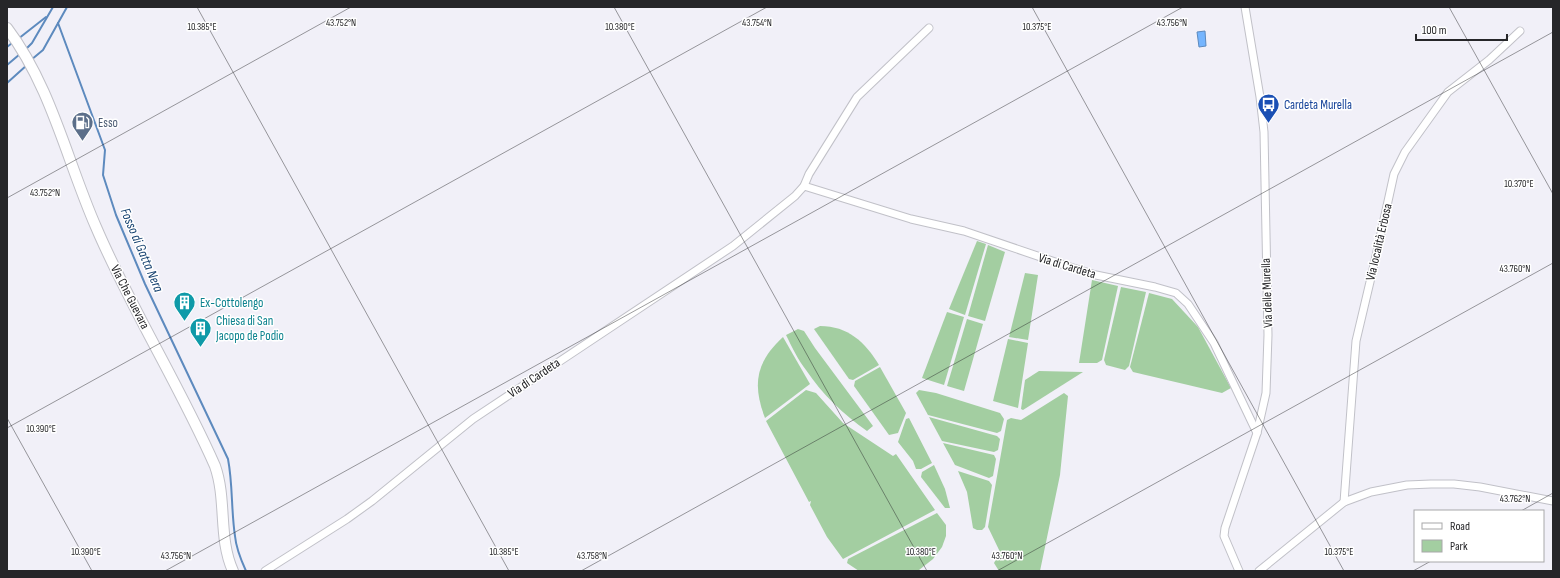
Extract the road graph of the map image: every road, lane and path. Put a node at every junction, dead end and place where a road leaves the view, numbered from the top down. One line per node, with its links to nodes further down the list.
1 (1245, 7): 6 (street, Via delle Murella)
2 (929, 28): 5 (street, Via di Cardeta)
3 (9, 31): 9 (main road, Via Che Guevara)
4 (1520, 31): 8 (street, Via località Erbosa)
5 (804, 186): 6 (street, Via di Cardeta); 10 (street, Via di Cardeta)
6 (1258, 433): 11 (street, Via delle Murella)
7 (1552, 500): 8 (street)
8 (1344, 502): 12 (street)
9 (233, 571)
10 (265, 571)
11 (1239, 571)
12 (1260, 571)

